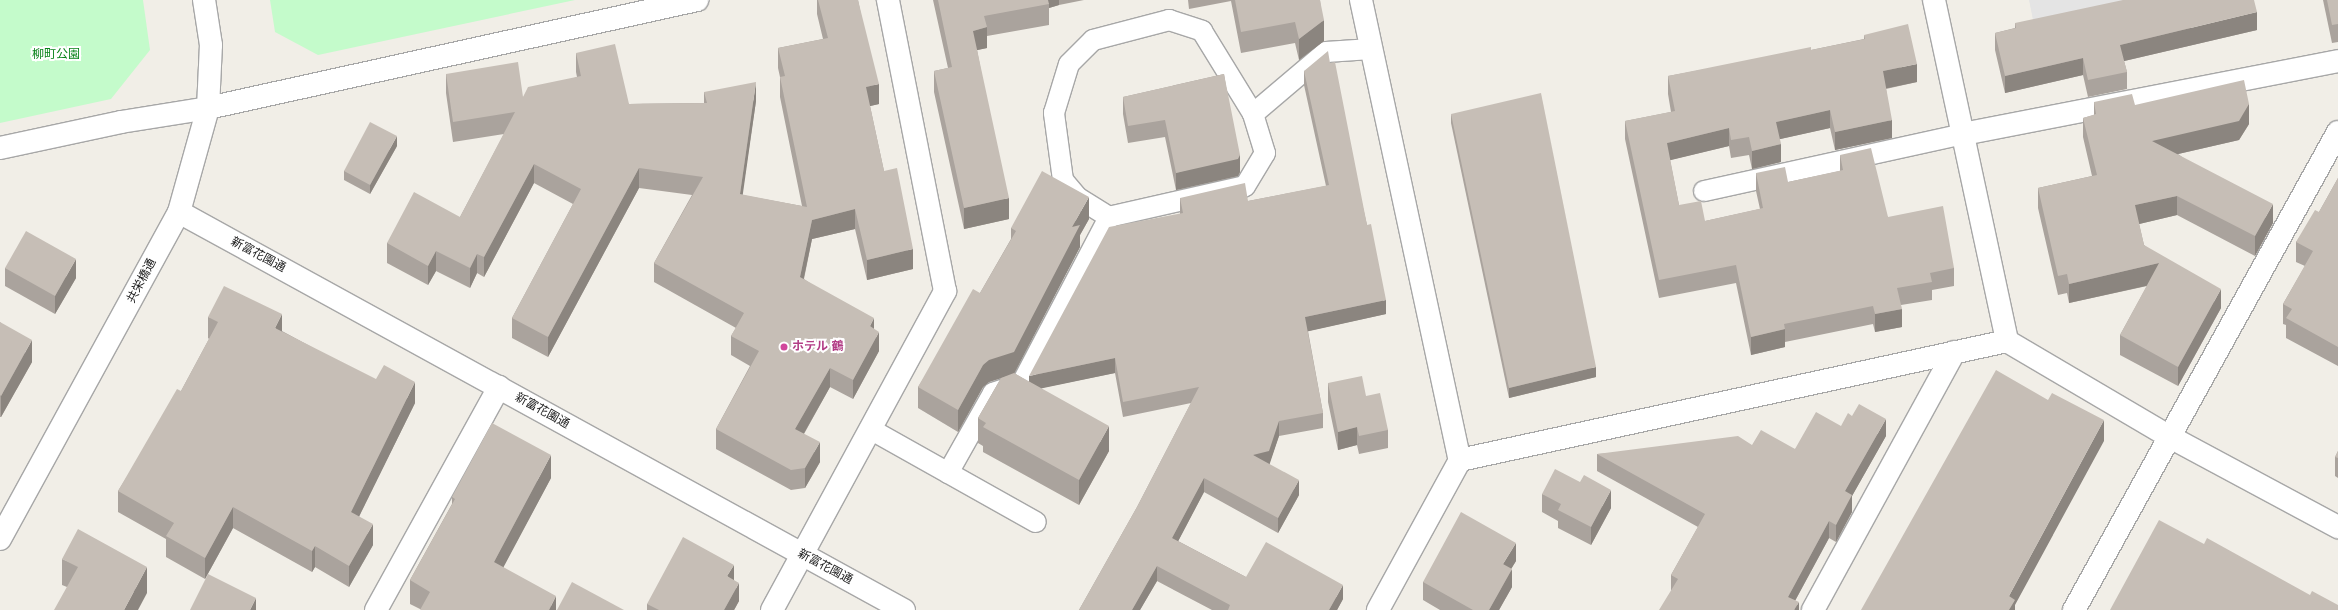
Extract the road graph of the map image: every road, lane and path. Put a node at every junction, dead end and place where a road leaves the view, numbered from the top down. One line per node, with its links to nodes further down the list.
1 (204, 0): 8 (street, 共栄橋通)
2 (696, 0): 8 (street)
3 (888, 0): 19 (street)
4 (1361, 0): 6 (street)
5 (1934, 0): 11 (street)
6 (1371, 48): 9 (lane); 21 (street)
7 (2338, 60): 11 (street)
8 (208, 108): 12 (street); 14 (street, 共栄橋通)
9 (1253, 114): 15 (lane); 15 (lane)
10 (2338, 132): 20 (street)
11 (1963, 134): 13 (lane); 16 (street)
12 (0, 148)
13 (1704, 191)
14 (179, 212): 18 (street, 新富花園通); 25 (street, 共栄橋通)
15 (1109, 217): 22 (lane)
16 (2007, 341): 17 (street); 20 (street)
17 (1954, 352): 21 (street); 31 (street)
18 (499, 387): 26 (street, 新富花園通); 27 (street)
19 (870, 430): 22 (lane); 26 (street)
20 (2170, 437): 24 (street); 32 (street)
21 (1460, 460): 30 (street)
22 (948, 473): 23 (lane)
23 (1036, 522)
24 (2338, 527)
25 (0, 540)
26 (802, 554): 28 (street); 29 (street, 新富花園通)
27 (376, 610)
28 (772, 610)
29 (904, 610)
30 (1378, 610)
31 (1813, 610)
32 (2074, 610)

